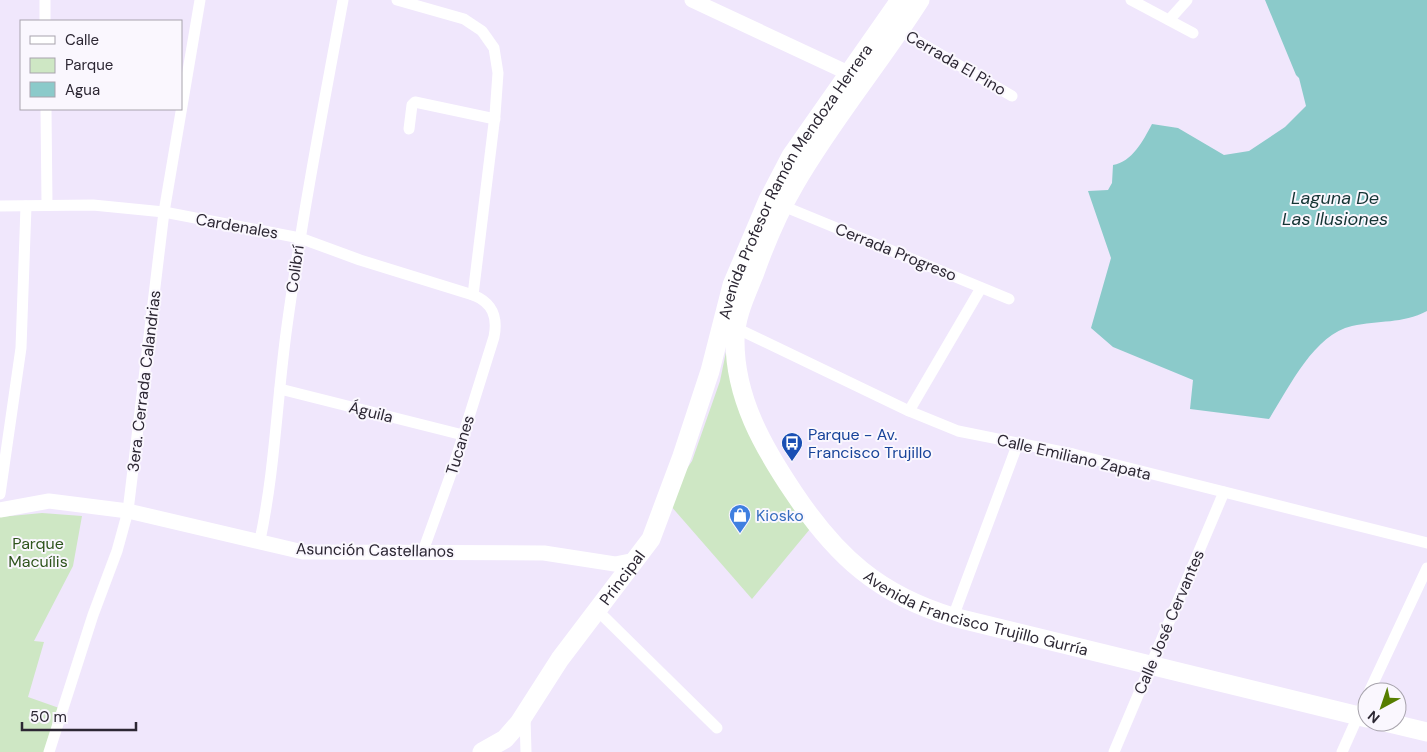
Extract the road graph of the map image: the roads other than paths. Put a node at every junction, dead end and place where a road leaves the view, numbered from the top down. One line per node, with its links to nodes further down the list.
1 (45, 0): 9 (street)
2 (200, 0): 15 (street, 3era. Cerrada Calandrias)
3 (343, 0): 25 (street, Colibrí)
4 (397, 0): 18 (street)
5 (692, 0): 13 (street)
6 (1131, 0): 10 (street)
7 (1187, 0): 10 (street)
8 (909, 2): 11 (main road, Avenida Profesor Ramón Mendoza Herrera); 13 (main road, Avenida Profesor Ramón Mendoza Herrera)
9 (45, 20)
10 (1169, 20): 12 (street)
11 (900, 31): 13 (main road, Avenida Profesor Ramón Mendoza Herrera); 14 (street, Cerrada El Pino)
12 (1193, 33)
13 (857, 77): 23 (main road, Avenida Profesor Ramón Mendoza Herrera); 31 (main road, Avenida Profesor Ramón Mendoza Herrera)
14 (1012, 96)
15 (182, 106)
16 (46, 110): 20 (street)
17 (181, 110): 24 (street, 3era. Cerrada Calandrias)
18 (495, 119): 19 (street); 27 (street)
19 (409, 129)
20 (47, 204): 22 (street, Cardenales); 24 (street, Cardenales)
21 (0, 206): 22 (street, Cardenales)
22 (26, 206): 38 (street)
23 (783, 206): 26 (street, Cerrada Progreso); 29 (main road, Avenida Profesor Ramón Mendoza Herrera)
24 (164, 212): 25 (street, Cardenales); 40 (street, 3era. Cerrada Calandrias)
25 (300, 238): 27 (street, Cardenales); 33 (street, Colibrí)
26 (982, 288): 28 (street, Cerrada Progreso); 34 (street)
27 (473, 295): 30 (street, Cardenales)
28 (1009, 299)
29 (736, 328): 32 (main road, Avenida Francisco Trujillo Gurría); 34 (street, Calle Emiliano Zapata)
30 (494, 338): 35 (street, Tucanes)
31 (710, 371): 32 (main road); 44 (main road, Principal)
32 (738, 378): 47 (main road, Avenida Francisco Trujillo Gurría)
33 (280, 389): 35 (street, Águila); 41 (street, Colibrí)
34 (909, 411): 36 (street, Calle Emiliano Zapata)
35 (463, 435): 43 (street, Tucanes)
36 (1018, 443): 37 (street, Calle Emiliano Zapata); 47 (street)
37 (1224, 492): 42 (street, Calle Emiliano Zapata); 48 (street, Calle José Cervantes)
38 (0, 494)
39 (0, 510): 40 (street, Asunción Castellanos)
40 (128, 511): 41 (street, Asunción Castellanos); 56 (street, 3era. Cerrada Calandrias)
41 (260, 540): 43 (street, Asunción Castellanos)
42 (1427, 543)
43 (423, 551): 44 (street, Asunción Castellanos)
44 (635, 560): 46 (main road, Principal)
45 (1427, 568): 49 (street)
46 (597, 610): 50 (main road, Principal); 54 (street)
47 (954, 617): 48 (main road, Avenida Francisco Trujillo Gurría)
48 (1152, 666): 51 (main road, Avenida Francisco Trujillo Gurría); 59 (street, Calle José Cervantes)
49 (1374, 682)
50 (525, 713): 57 (main road, Principal); 58 (street)
51 (1357, 715)
52 (1357, 725): 60 (street)
53 (1407, 727): 55 (main road)
54 (717, 728)
55 (1427, 732)
56 (49, 752)
57 (482, 752)
58 (526, 752)
59 (1114, 752)
60 (1342, 752)

